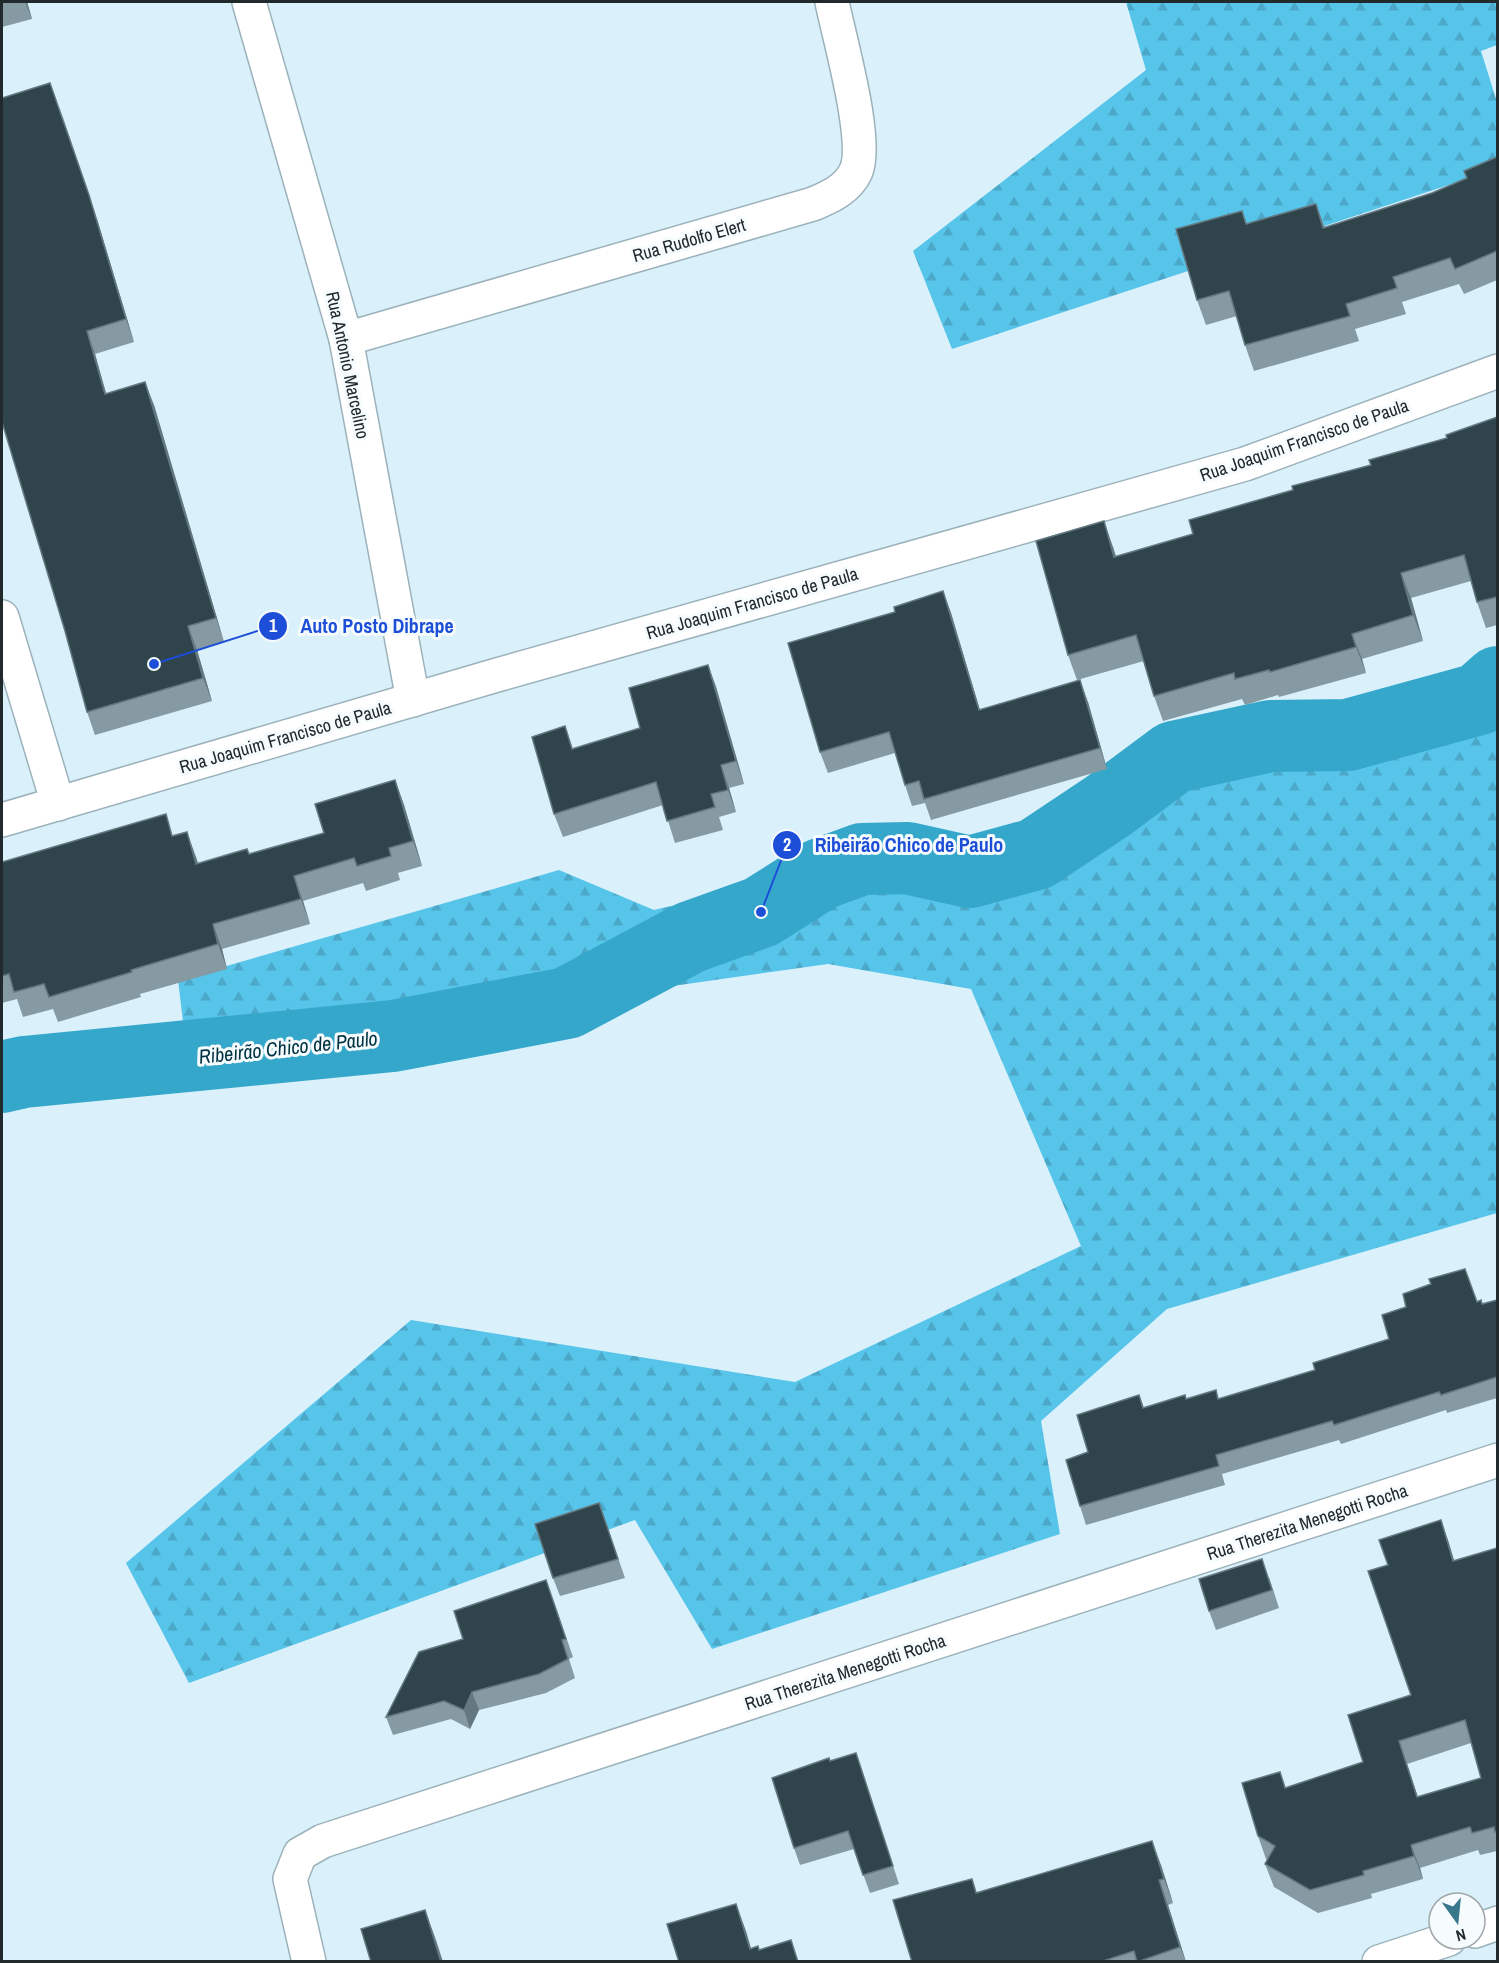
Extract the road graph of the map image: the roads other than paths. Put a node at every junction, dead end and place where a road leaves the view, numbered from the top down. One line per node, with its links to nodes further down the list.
1 (249, 2): 3 (street, Rua Antonio Marcelino)
2 (832, 2): 3 (street, Rua Rudolfo Elert)
3 (346, 339): 6 (street, Rua Antonio Marcelino)
4 (1497, 371): 6 (street, Rua Joaquim Francisco de Paula)
5 (2, 617): 7 (street)
6 (413, 700): 7 (street, Rua Joaquim Francisco de Paula)
7 (58, 804): 8 (street, Rua Joaquim Francisco de Paula)
8 (2, 820)
9 (1497, 1460): 11 (street, Rua Therezita Menegotti Rocha)
10 (1427, 1946): 12 (street)
11 (309, 1962)
12 (1379, 1962)

